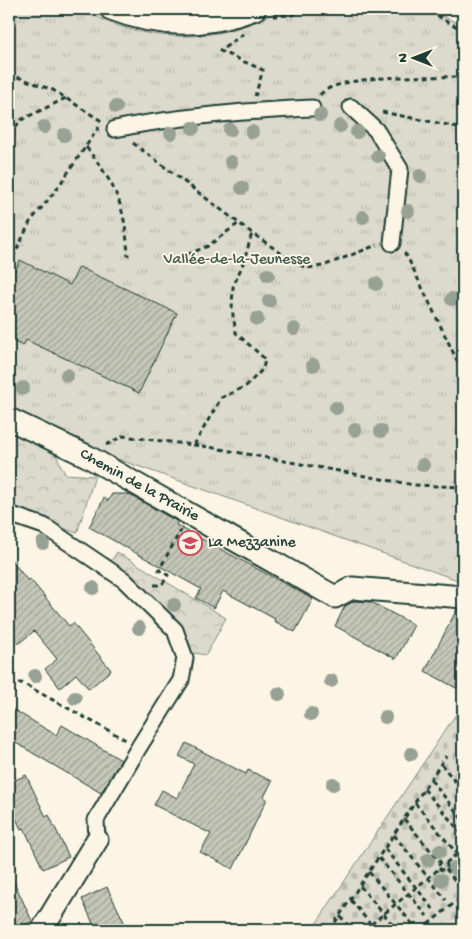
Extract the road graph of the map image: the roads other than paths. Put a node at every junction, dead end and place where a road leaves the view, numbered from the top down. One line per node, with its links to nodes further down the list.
1 (111, 9): 2 (street)
2 (261, 12)
3 (351, 107): 6 (street)
4 (312, 108): 5 (street)
5 (109, 125)
6 (392, 243)
7 (9, 419): 9 (street, Chemin de la Prairie)
8 (9, 514): 10 (street)
9 (463, 597)
10 (97, 840): 11 (street)
11 (42, 930)

